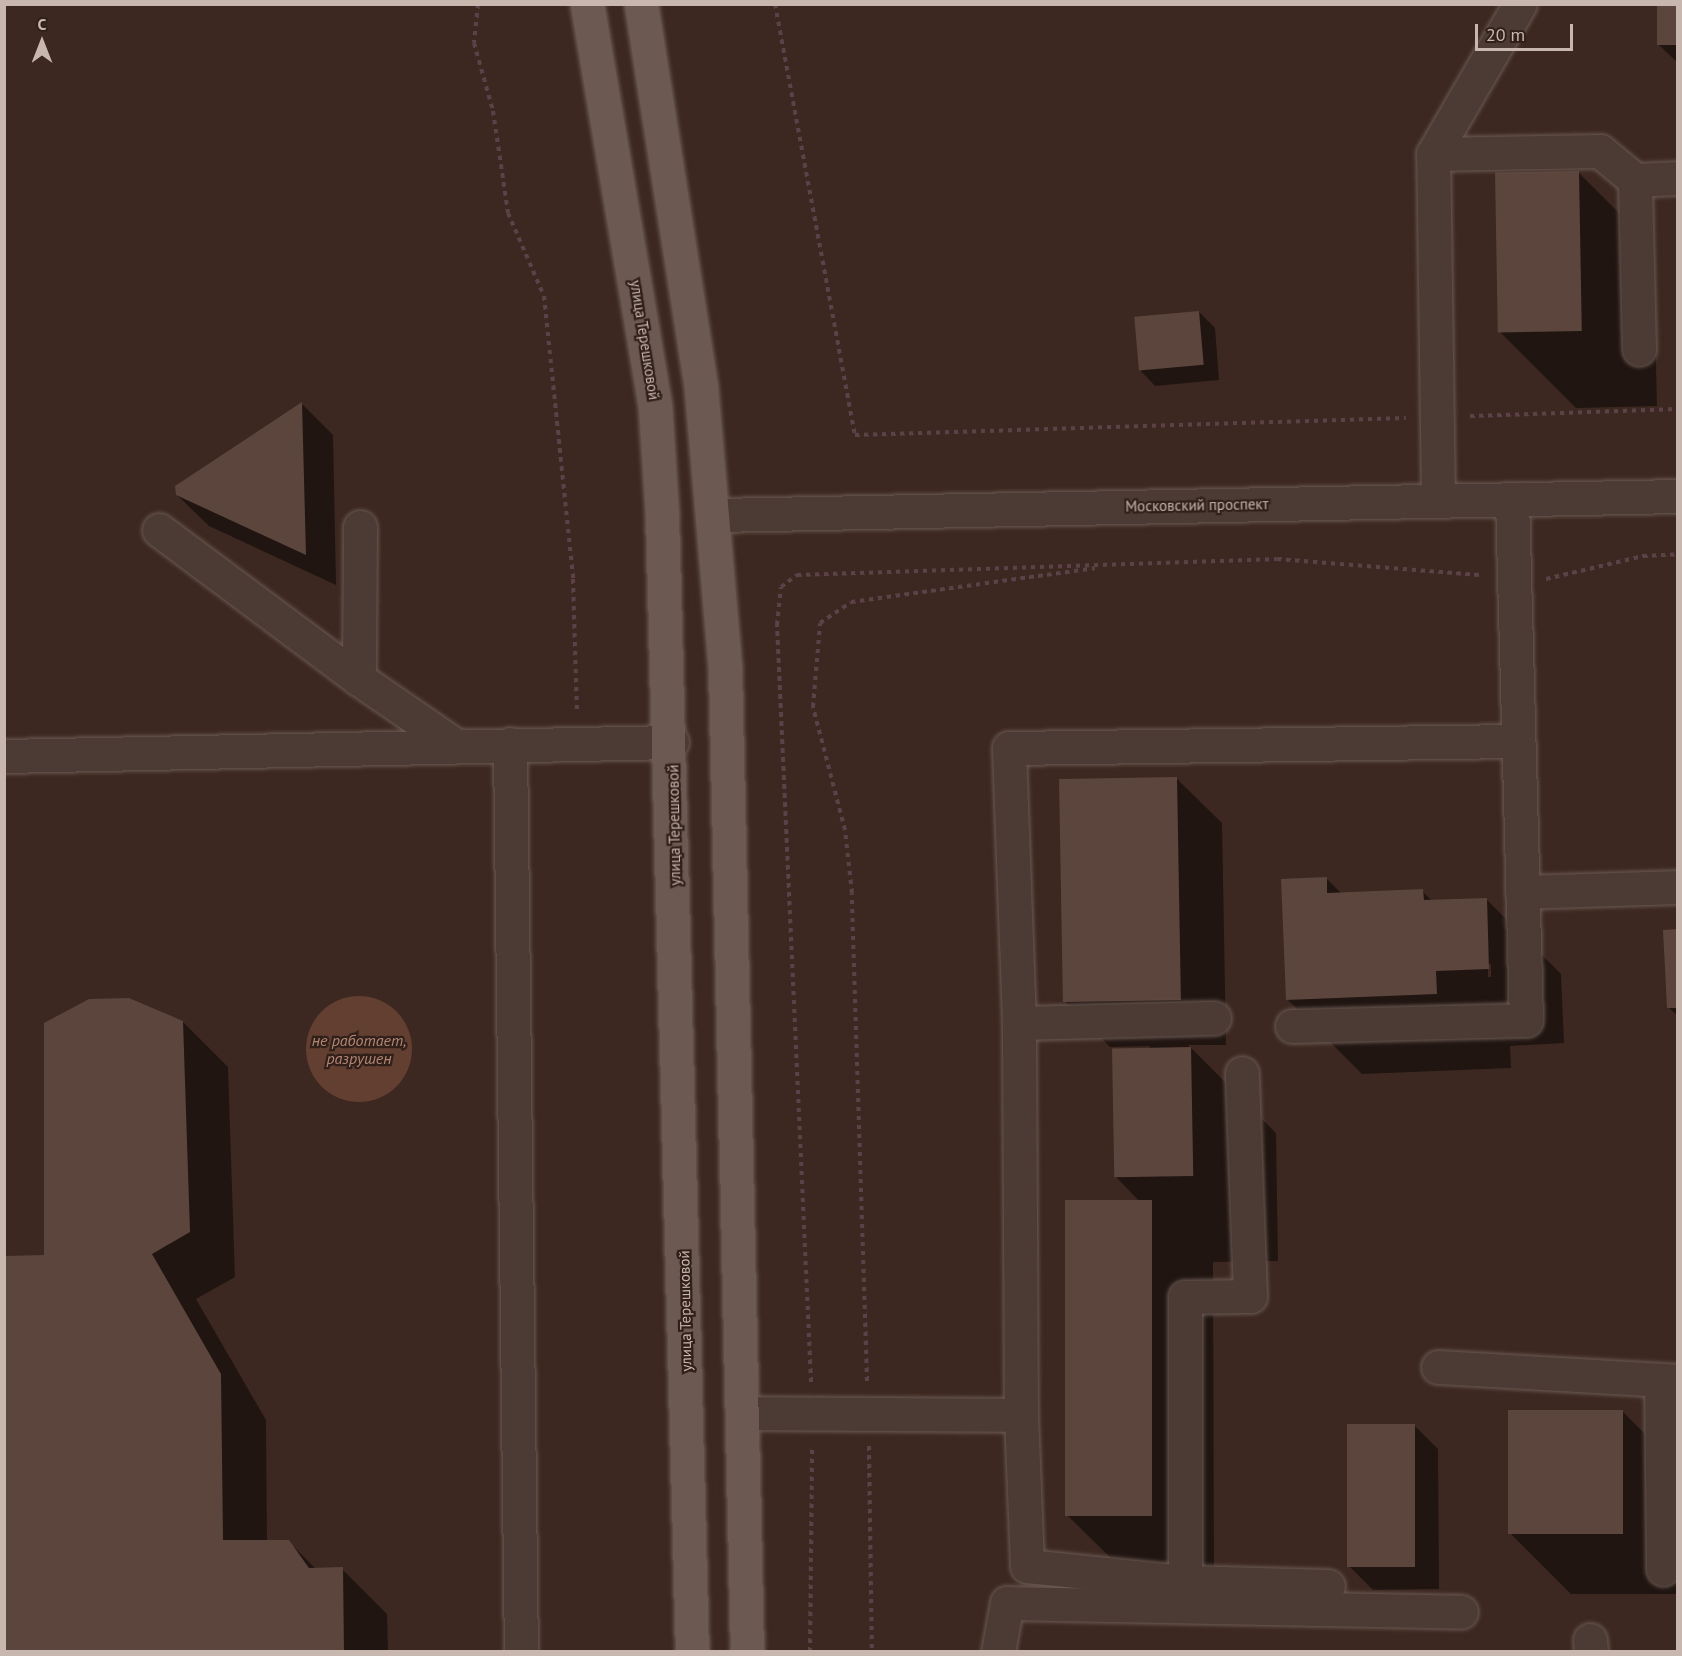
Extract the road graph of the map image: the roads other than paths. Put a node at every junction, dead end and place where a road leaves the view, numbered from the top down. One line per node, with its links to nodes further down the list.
1 (587, 4): 16 (main road, улица Терешковой)
2 (641, 4): 11 (main road)
3 (1520, 4): 4 (street)
4 (1433, 154): 6 (street); 10 (street)
5 (1677, 178): 6 (street)
6 (1635, 180): 7 (street)
7 (1639, 349)
8 (1677, 496): 9 (street, Московский проспект)
9 (1512, 499): 10 (street, Московский проспект); 15 (street)
10 (1438, 500): 11 (street, Московский проспект)
11 (716, 515): 28 (main road)
12 (360, 527): 14 (street)
13 (159, 530): 14 (street)
14 (359, 679): 18 (street)
15 (1518, 741): 21 (street); 23 (street)
16 (672, 742): 17 (street); 35 (main road, улица Терешковой)
17 (510, 744): 18 (street); 34 (street)
18 (455, 745): 19 (street)
19 (4, 756)
20 (1677, 886): 21 (street)
21 (1522, 892): 24 (street)
22 (1214, 1018): 23 (street)
23 (1019, 1023): 29 (street)
24 (1292, 1026)
25 (1242, 1073): 31 (street)
26 (1438, 1367): 27 (street)
27 (1669, 1380): 30 (street)
28 (745, 1413): 29 (street); 36 (main road)
29 (1021, 1415): 31 (street)
30 (1663, 1569)
31 (1185, 1582): 32 (street)
32 (1328, 1586)
33 (1461, 1612): 37 (street)
34 (521, 1652)
35 (692, 1652)
36 (747, 1652)
37 (998, 1652)

